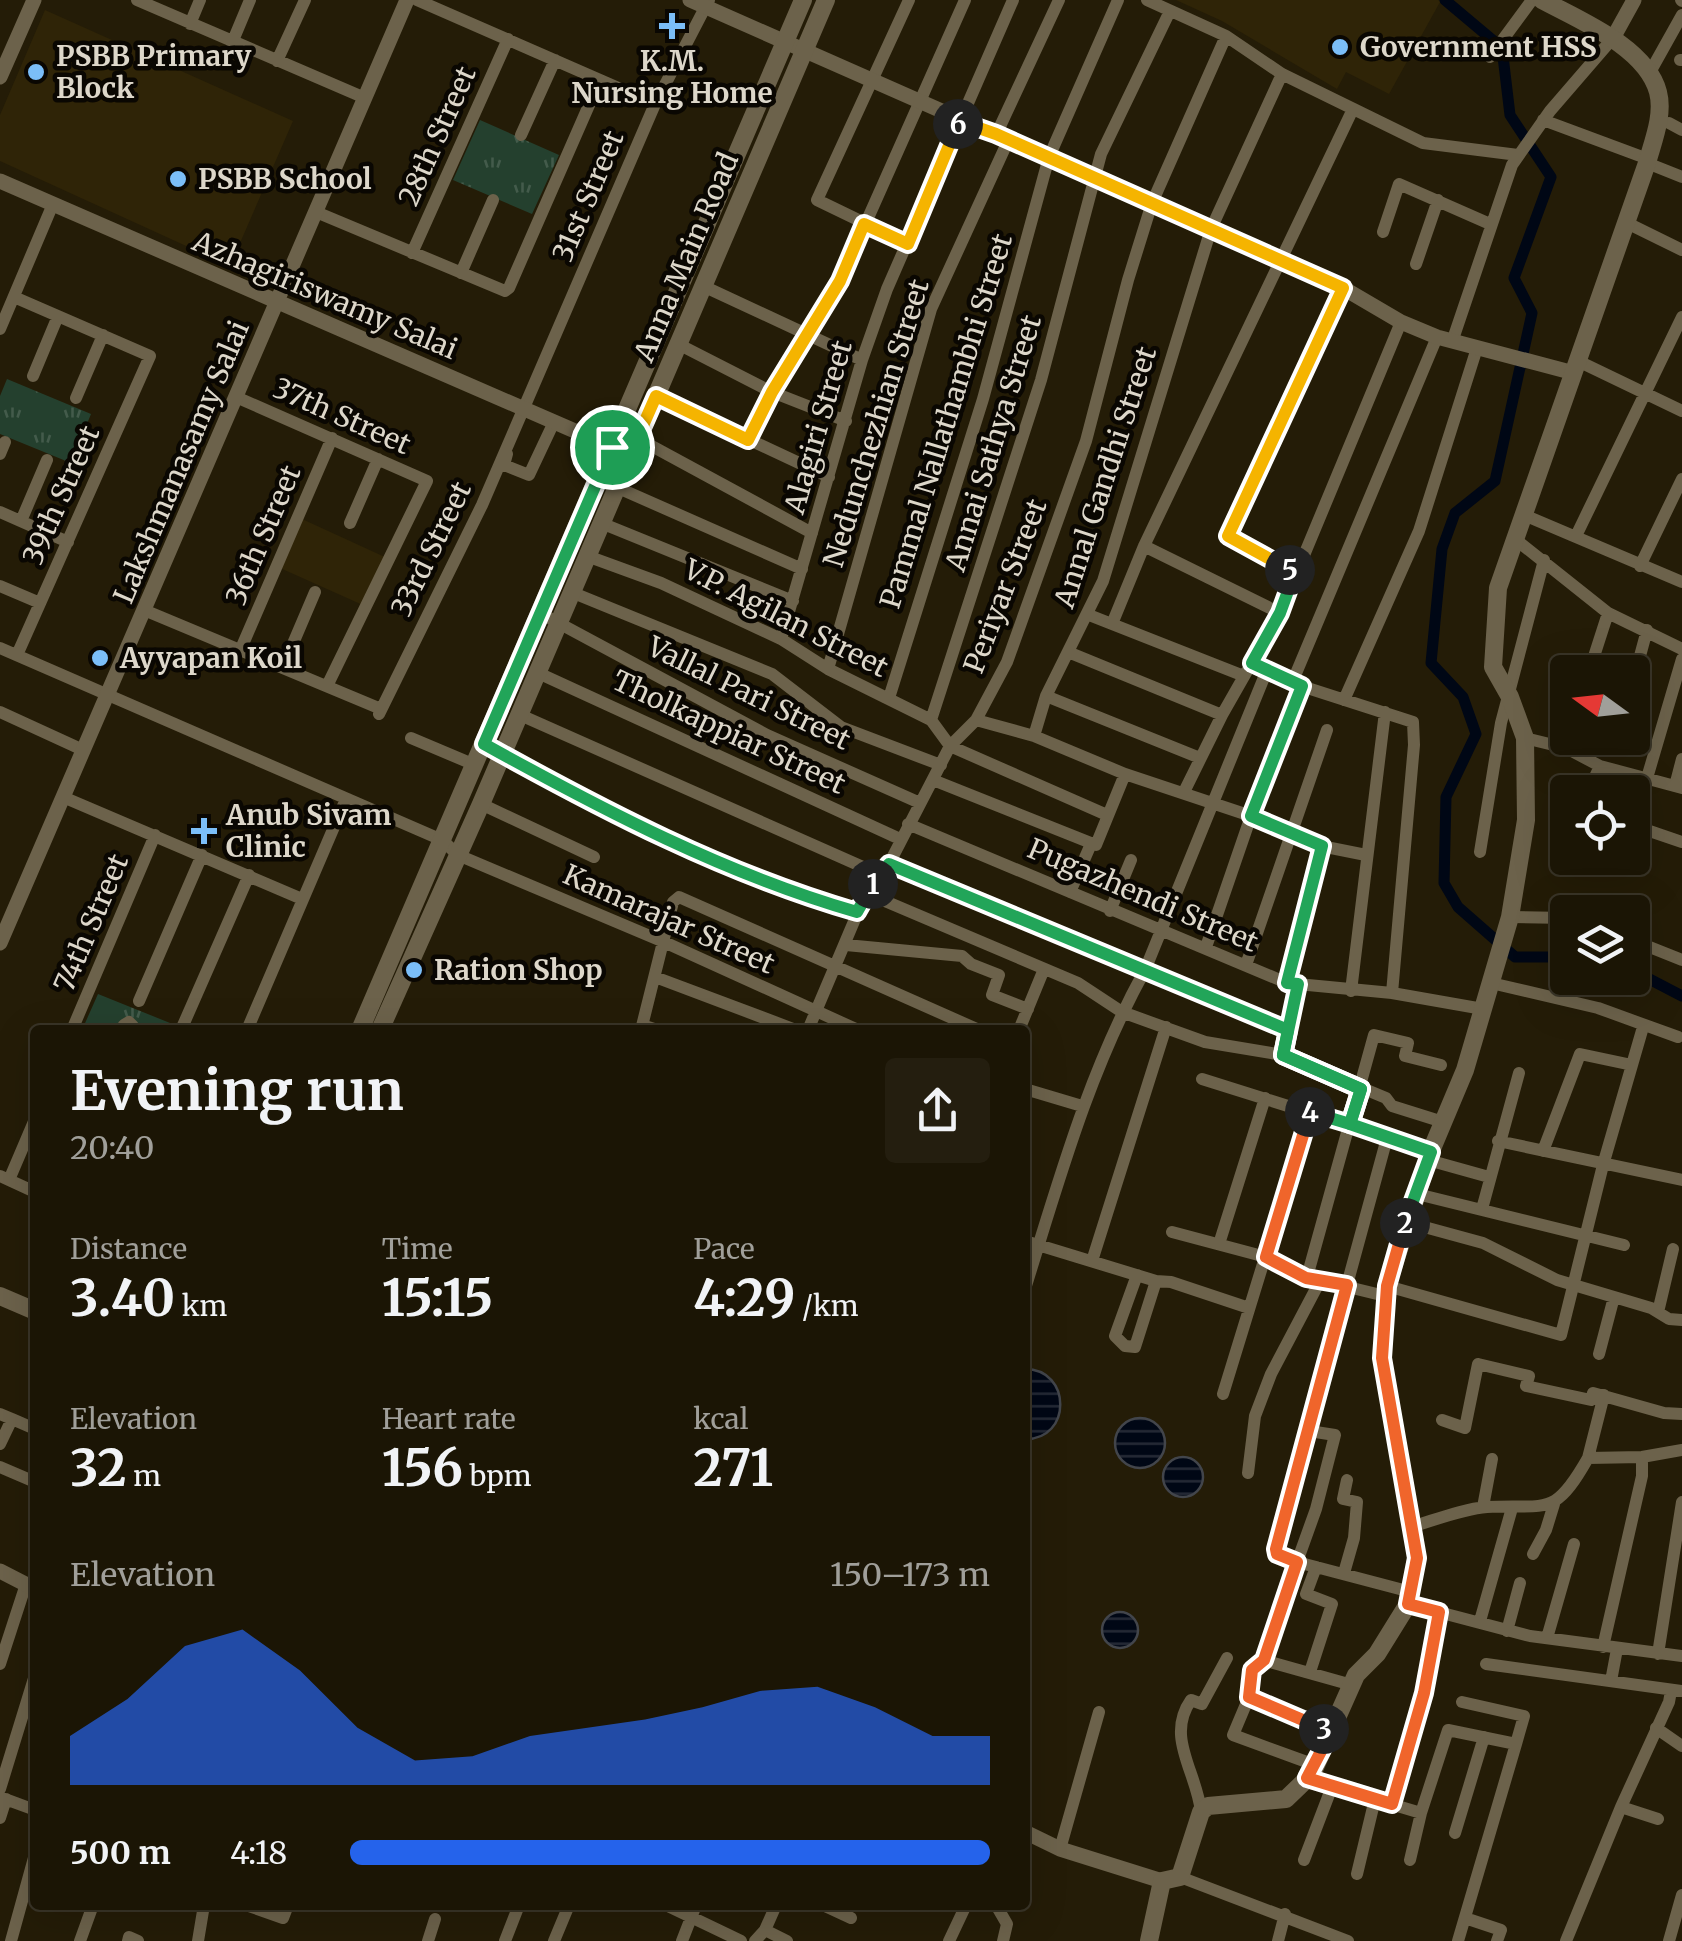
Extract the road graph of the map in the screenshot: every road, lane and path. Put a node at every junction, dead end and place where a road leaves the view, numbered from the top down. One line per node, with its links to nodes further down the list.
1 (34, 0): 35 (street)
2 (200, 0): 23 (street)
3 (250, 0): 27 (street)
4 (305, 0): 32 (street)
5 (408, 0): 38 (street, Lakshmanasamy Salai)
6 (417, 0): 26 (street)
7 (690, 0): 20 (street)
8 (802, 0): 28 (main road, Anna Main Road)
9 (826, 0): 29 (main road, Anna Main Road)
10 (909, 0): 37 (street)
11 (965, 0): 39 (street)
12 (1014, 0): 43 (street, Alagiri Street)
13 (1059, 0): 45 (street, Nedunchezhian Street)
14 (1118, 0): 47 (street, Pammal Nallathambhi Street)
15 (1147, 0): 21 (street)
16 (1532, 0): 30 (street)
17 (1543, 0): 25 (main road)
18 (1634, 0): 25 (street)
19 (140, 1): 23 (street)
20 (707, 4): 28 (street); 40 (street, 31st Street)
21 (1170, 11): 24 (street); 50 (street, Annai Sathya Street)
22 (1682, 16): 34 (street)
23 (190, 24): 27 (street)
24 (1226, 36): 33 (street); 55 (street, Periyar Street)
25 (1613, 38): 34 (main road); 42 (street)
26 (508, 39): 31 (street); 64 (street, 28th Street)
27 (232, 42): 32 (street)
28 (784, 42): 29 (street); 96 (main road, Anna Main Road)
29 (803, 50): 37 (street); 68 (main road, Anna Main Road)
30 (1490, 57)
31 (554, 60): 36 (street); 44 (street)
32 (277, 62): 38 (street)
33 (1282, 74): 41 (street); 60 (street, Annal Gandhi Street)
34 (1649, 74): 48 (main road)
35 (0, 78)
36 (600, 80): 40 (street); 67 (street)
37 (872, 83): 39 (street); 58 (street)
38 (365, 98): 56 (street, Lakshmanasamy Salai)
39 (919, 103): 43 (street); 58 (street)
40 (656, 104): 89 (street, 31st Street)
41 (1353, 109): 46 (street); 65 (street)
42 (1543, 120): 46 (street); 48 (street)
43 (959, 121): 45 (street); 62 (street, Alagiri Street)
44 (521, 135)
45 (1002, 138): 47 (street); 142 (street, Nedunchezhian Street)
46 (1518, 155): 59 (street)
47 (1049, 158): 50 (street); 151 (street, Pammal Nallathambhi Street)
48 (1648, 161): 49 (street); 57 (main road)
49 (1682, 178)
50 (1097, 180): 55 (street); 157 (street, Annai Sathya Street)
51 (0, 181): 54 (street, Azhagiriswamy Salai)
52 (493, 200): 67 (street)
53 (1438, 200): 59 (street); 61 (street); 66 (street)
54 (53, 204): 70 (street); 71 (street, Azhagiriswamy Salai)
55 (1152, 204): 60 (street); 158 (street, Periyar Street)
56 (316, 212): 64 (street); 71 (street, Lakshmanasamy Salai)
57 (1626, 222): 63 (street); 82 (main road)
58 (864, 224): 62 (street); 76 (street)
59 (1490, 224): 78 (street)
60 (1211, 229): 65 (street); 127 (street, Annal Gandhi Street)
61 (1383, 232)
62 (908, 244): 81 (street, Alagiri Street)
63 (1682, 250)
64 (412, 253): 67 (street)
65 (1282, 261): 69 (street); 111 (street)
66 (1416, 264)
67 (460, 274)
68 (703, 286): 76 (street); 79 (main road, Anna Main Road)
69 (1343, 288): 74 (street); 116 (street)
70 (14, 297): 72 (street); 75 (street)
71 (277, 301): 87 (street, Lakshmanasamy Salai); 89 (street, Azhagiriswamy Salai)
72 (58, 316): 77 (street); 83 (street)
73 (1682, 317): 85 (street)
74 (1401, 322): 78 (street); 116 (street)
75 (0, 329)
76 (807, 334): 81 (street); 84 (street)
77 (104, 335): 88 (street); 110 (street, 39th Street)
78 (1444, 339): 80 (street); 146 (street)
79 (678, 344): 84 (street); 86 (main road, Anna Main Road)
80 (1477, 348): 82 (street); 152 (street)
81 (862, 360): 91 (street, Alagiri Street)
82 (1576, 367): 85 (street); 103 (main road)
83 (33, 376)
84 (772, 392): 91 (street); 94 (street)
85 (1645, 394): 90 (street); 108 (street)
86 (656, 396): 94 (street); 95 (main road, Anna Main Road)
87 (236, 397): 93 (street, 37th Street); 123 (street, Lakshmanasamy Salai)
88 (76, 398)
89 (526, 409): 92 (street, Azhagiriswamy Salai); 92 (street); 147 (street, 33rd Street)
90 (1682, 411)
91 (846, 421): 99 (street, Alagiri Street)
92 (554, 422): 96 (street, Azhagiriswamy Salai)
93 (332, 438): 97 (street, 37th Street); 134 (street, 36th Street)
94 (748, 440): 99 (street)
95 (634, 446): 96 (street, Azhagiriswamy Salai); 101 (main road, Anna Main Road); 107 (street)
96 (612, 447): 124 (main road, Anna Main Road)
97 (378, 459): 106 (street); 147 (street, 37th Street)
98 (47, 460): 104 (street)
99 (829, 476): 107 (street, Alagiri Street)
100 (1682, 478): 114 (street)
101 (616, 487): 105 (main road, Anna Main Road); 115 (street)
102 (0, 512): 104 (street)
103 (1524, 515): 108 (street); 109 (main road)
104 (20, 521): 110 (street)
105 (601, 522): 112 (main road, Anna Main Road); 121 (street)
106 (350, 523)
107 (812, 532): 115 (street, Alagiri Street)
108 (1576, 536): 114 (street)
109 (1515, 539): 113 (street); 150 (main road)
110 (68, 542): 122 (street, 39th Street)
111 (1144, 546): 125 (street); 129 (street)
112 (586, 556): 120 (main road, Anna Main Road); 131 (street, V.P. Agilan Street)
113 (1544, 560): 126 (street); 150 (street)
114 (1640, 566): 117 (street)
115 (802, 570): 121 (street, Alagiri Street)
116 (1295, 572): 125 (street)
117 (1682, 582)
118 (0, 586): 122 (street)
119 (315, 592): 141 (street)
120 (571, 592): 128 (main road, Anna Main Road); 170 (street)
121 (793, 602): 131 (street, Alagiri Street)
122 (40, 603): 136 (street, 39th Street)
123 (144, 610): 134 (street); 148 (street, Lakshmanasamy Salai)
124 (540, 613): 128 (street, Vallal Pari Street); 163 (main road, Anna Main Road)
125 (1280, 613): 140 (street)
126 (1608, 613): 130 (street); 137 (street)
127 (1089, 614): 129 (street); 135 (street, Annal Gandhi Street)
128 (557, 624): 144 (main road, Anna Main Road); 182 (street, Vallal Pari Street)
129 (1112, 624): 145 (street)
130 (1648, 630): 133 (street); 138 (street)
131 (781, 640): 142 (street, V.P. Agilan Street)
132 (0, 648): 136 (street)
133 (1682, 649)
134 (240, 651): 141 (street)
135 (1068, 652): 149 (street, Annal Gandhi Street); 156 (street)
136 (17, 655): 148 (street)
137 (1594, 655)
138 (1641, 655)
139 (1682, 659): 175 (street)
140 (1252, 663): 143 (street); 145 (street)
141 (283, 667): 147 (street)
142 (828, 670): 151 (street, V.P. Agilan Street)
143 (1267, 670): 146 (street); 184 (street)
144 (536, 672): 155 (main road, Anna Main Road); 191 (street, Tholkappiar Street)
145 (1244, 676): 156 (street)
146 (1297, 684): 152 (street); 186 (street)
147 (327, 686)
148 (107, 695): 165 (street, Lakshmanasamy Salai); 181 (street)
149 (1046, 696): 160 (street, Annal Gandhi Street); 167 (street)
150 (1510, 697): 162 (main road); 196 (street)
151 (888, 698): 157 (street, V.P. Agilan Street)
152 (1344, 700): 154 (street)
153 (0, 712): 165 (street)
154 (1385, 712): 198 (street); 226 (street)
155 (518, 714): 166 (main road, Anna Main Road); 202 (street)
156 (1222, 715): 167 (street)
157 (931, 720): 164 (street, V.P. Agilan Street)
158 (976, 720): 160 (street); 164 (street, Periyar Street)
159 (1327, 730): 189 (street)
160 (1034, 736): 172 (street)
161 (411, 738): 169 (street)
162 (1524, 738): 171 (street); 210 (main road)
163 (484, 744): 166 (street); 169 (main road, Anna Main Road)
164 (950, 746): 170 (street, Periyar Street); 185 (street)
165 (84, 750): 180 (street, Lakshmanasamy Salai)
166 (501, 753): 183 (main road, Anna Main Road); 208 (street)
167 (1200, 758): 179 (street)
168 (1682, 759): 178 (street)
169 (474, 765): 192 (main road, Anna Main Road)
170 (941, 766): 177 (street, Periyar Street)
171 (1600, 766): 173 (street); 174 (street)
172 (1125, 774): 179 (street); 185 (street)
173 (1596, 775)
174 (1635, 775)
175 (1648, 775)
176 (1650, 779): 178 (street)
177 (933, 780): 182 (street, Periyar Street); 194 (street)
178 (1678, 787)
179 (1184, 792): 184 (street)
180 (63, 797): 190 (street); 213 (street, Lakshmanasamy Salai)
181 (346, 799): 192 (street); 206 (street)
182 (920, 803): 187 (street, Periyar Street)
183 (481, 804): 197 (main road, Anna Main Road); 200 (street)
184 (1212, 805): 186 (street); 211 (street)
185 (1107, 816): 194 (street)
186 (1251, 816): 189 (street); 215 (street)
187 (908, 824): 191 (street, Periyar Street); 204 (street, Pugazhendi Street)
188 (1650, 831): 193 (street)
189 (1294, 834): 195 (street); 218 (street)
190 (155, 835): 199 (street); 232 (street, 74th Street)
191 (900, 839): 202 (street, Periyar Street)
192 (442, 840): 197 (street); 235 (main road, Anna Main Road)
193 (1682, 842)
194 (1091, 844): 204 (street)
195 (1322, 846): 198 (street); 224 (street)
196 (1480, 852)
197 (458, 855): 212 (street, Kamarajar Street); 236 (main road, Anna Main Road)
198 (1366, 855): 225 (street)
199 (202, 856): 203 (street); 227 (street)
200 (594, 858)
201 (1131, 860): 207 (street)
202 (885, 869): 205 (street, Periyar Street); 221 (street)
203 (248, 874): 206 (street); 233 (street)
204 (1070, 892): 207 (street, Pugazhendi Street)
205 (866, 894): 208 (street, Periyar Street); 220 (street)
206 (302, 899): 234 (street)
207 (1110, 911): 211 (street, Pugazhendi Street)
208 (857, 912): 214 (street, Periyar Street)
209 (1550, 919): 210 (street)
210 (1510, 920): 223 (main road)
211 (1160, 928): 215 (street, Pugazhendi Street); 221 (street)
212 (664, 942): 219 (street); 222 (street); 230 (street, Kamarajar Street)
213 (0, 943)
214 (846, 945): 219 (street, Periyar Street); 228 (street)
215 (1206, 946): 218 (street, Pugazhendi Street)
216 (1650, 947): 217 (street)
217 (1682, 960)
218 (1246, 965): 224 (street, Pugazhendi Street)
219 (837, 966): 230 (street, Periyar Street); 241 (street)
220 (1044, 968): 228 (street); 231 (street)
221 (1145, 970): 231 (street); 245 (street)
222 (655, 977): 237 (street); 238 (street)
223 (1492, 979): 229 (main road); 243 (street)
224 (1292, 984): 225 (street, Pugazhendi Street); 245 (street)
225 (1350, 990): 226 (street, Pugazhendi Street)
226 (1392, 993): 229 (street, Pugazhendi Street)
227 (140, 1001)
228 (1028, 1009): 242 (street)
229 (1483, 1009): 257 (main road)
230 (816, 1012): 239 (street, Periyar Street); 240 (street, Kamarajar Street)
231 (1122, 1012): 244 (street); 255 (street)
232 (74, 1025)
233 (183, 1025)
234 (249, 1025)
235 (362, 1025)
236 (382, 1025)
237 (643, 1025)
238 (783, 1025)
239 (810, 1025)
240 (846, 1025)
241 (968, 1025)
242 (1021, 1025)
243 (1643, 1027): 246 (street); 249 (street)
244 (1166, 1028): 247 (street); 279 (street)
245 (1288, 1030): 247 (street)
246 (1678, 1037)
247 (1283, 1055): 252 (street)
248 (1441, 1065): 252 (street)
249 (1632, 1065): 262 (street); 264 (street)
250 (1519, 1073): 261 (street)
251 (1202, 1079): 254 (street)
252 (1361, 1089): 257 (street); 258 (street)
253 (1030, 1090): 255 (street)
254 (1264, 1098): 256 (street); 275 (street)
255 (1082, 1106): 274 (street)
256 (1310, 1111): 258 (street); 278 (street)
257 (1443, 1122): 263 (main road)
258 (1350, 1124): 260 (street); 281 (street)
259 (30, 1129): 266 (street)
260 (1387, 1138): 263 (street); 283 (street)
261 (1498, 1141): 262 (street); 265 (street)
262 (1544, 1151): 264 (street)
263 (1430, 1156): 265 (street); 269 (main road)
264 (1604, 1166): 267 (street); 273 (street)
265 (1489, 1177): 270 (street)
266 (5, 1178): 268 (street)
267 (1682, 1180)
268 (30, 1190)
269 (1417, 1194): 270 (street); 271 (main road)
270 (1482, 1209): 273 (street)
271 (1406, 1222): 284 (main road); 285 (street)
272 (1172, 1232): 275 (street)
273 (1587, 1237): 276 (street); 285 (street)
274 (1032, 1244): 279 (street)
275 (1219, 1244): 278 (street)
276 (1624, 1245)
277 (1673, 1249): 290 (street)
278 (1266, 1257): 281 (street); 288 (street)
279 (1092, 1261): 280 (street)
280 (1137, 1275): 282 (street); 282 (street)
281 (1313, 1280): 283 (street); 306 (street)
282 (1156, 1281): 288 (street)
283 (1347, 1285): 284 (street); 299 (street)
284 (1387, 1286): 285 (street); 313 (main road)
285 (1573, 1286): 287 (street)
286 (0, 1296): 289 (main road)
287 (1614, 1297): 290 (street); 292 (street)
288 (1248, 1308): 293 (street)
289 (30, 1309)
290 (1658, 1312): 291 (street)
291 (1682, 1320)
292 (1599, 1354)
293 (1223, 1394)
294 (1604, 1395): 295 (street); 297 (street); 303 (street)
295 (1682, 1414)
296 (6, 1416): 298 (street); 300 (street)
297 (1442, 1420)
298 (30, 1427)
299 (1309, 1431): 316 (street); 316 (street)
300 (0, 1444)
301 (1682, 1450): 302 (street)
302 (1642, 1457): 303 (street); 327 (street)
303 (1588, 1458): 310 (street)
304 (1492, 1459): 311 (street)
305 (0, 1468): 307 (street)
306 (1248, 1473)
307 (30, 1480)
308 (1347, 1480): 319 (street)
309 (1682, 1502): 328 (street)
310 (1554, 1504): 312 (street); 315 (street)
311 (1483, 1507): 312 (street); 313 (street)
312 (1512, 1508): 324 (street)
313 (1410, 1527): 322 (main road)
314 (1574, 1544): 326 (street)
315 (1532, 1554)
316 (1297, 1562): 317 (street); 331 (street)
317 (1316, 1567): 319 (street); 334 (street)
318 (0, 1571): 321 (street)
319 (1344, 1573): 322 (street)
320 (1520, 1583): 325 (street)
321 (30, 1587): 332 (street)
322 (1409, 1598): 323 (street); 336 (main road)
323 (1439, 1612): 324 (street); 351 (street)
324 (1480, 1621): 325 (street)
325 (1508, 1630): 326 (street)
326 (1546, 1638): 327 (street)
327 (1610, 1648): 328 (street); 335 (street)
328 (1658, 1654): 329 (street)
329 (1682, 1656)
330 (1226, 1658): 354 (street)
331 (1264, 1660): 334 (street); 339 (street)
332 (0, 1664)
333 (1486, 1664): 335 (street)
334 (1310, 1672): 336 (street)
335 (1611, 1681): 337 (street)
336 (1352, 1685): 343 (main road)
337 (1677, 1691): 342 (street)
338 (30, 1693): 349 (street)
339 (1249, 1697): 343 (street); 347 (street)
340 (1462, 1702): 345 (street)
341 (1098, 1712): 360 (street)
342 (1656, 1728): 346 (street); 352 (street)
343 (1331, 1732): 347 (main road)
344 (1484, 1737): 345 (street); 355 (street); 358 (street)
345 (1516, 1744): 378 (street)
346 (1682, 1746)
347 (1311, 1772): 348 (street); 354 (main road)
348 (1333, 1784): 350 (street); 361 (street)
349 (2, 1795): 353 (street); 356 (street)
350 (1375, 1798): 351 (street); 364 (street)
351 (1392, 1804): 355 (street)
352 (1620, 1807): 357 (street); 399 (street)
353 (30, 1808)
354 (1200, 1812): 365 (main road)
355 (1421, 1813): 362 (street)
356 (0, 1818)
357 (1658, 1819)
358 (1455, 1833)
359 (1030, 1838): 360 (street)
360 (1060, 1849): 365 (street)
361 (1304, 1860)
362 (1410, 1860)
363 (30, 1872): 381 (street)
364 (1357, 1874)
365 (1171, 1879): 376 (street); 394 (main road)
366 (1682, 1896): 400 (street)
367 (91, 1910): 382 (street)
368 (203, 1910): 385 (street)
369 (516, 1910): 387 (street)
370 (566, 1910): 388 (street)
371 (773, 1910): 380 (street)
372 (834, 1910): 377 (street)
373 (964, 1910): 392 (street)
374 (999, 1910): 393 (street)
375 (693, 1911): 389 (street); 390 (street)
376 (1284, 1914): 395 (street); 396 (street)
377 (851, 1918)
378 (1464, 1918): 397 (street); 398 (street)
379 (435, 1919): 386 (street)
380 (760, 1936): 391 (street)
381 (11, 1941)
382 (80, 1941)
383 (128, 1941): 384 (street)
384 (138, 1941)
385 (198, 1941)
386 (428, 1941)
387 (504, 1941)
388 (554, 1941)
389 (682, 1941)
390 (741, 1941)
391 (787, 1941)
392 (949, 1941)
393 (1003, 1941)
394 (1149, 1941)
395 (1278, 1941)
396 (1348, 1941)
397 (1458, 1941)
398 (1496, 1941)
399 (1566, 1941)
400 (1668, 1941)

